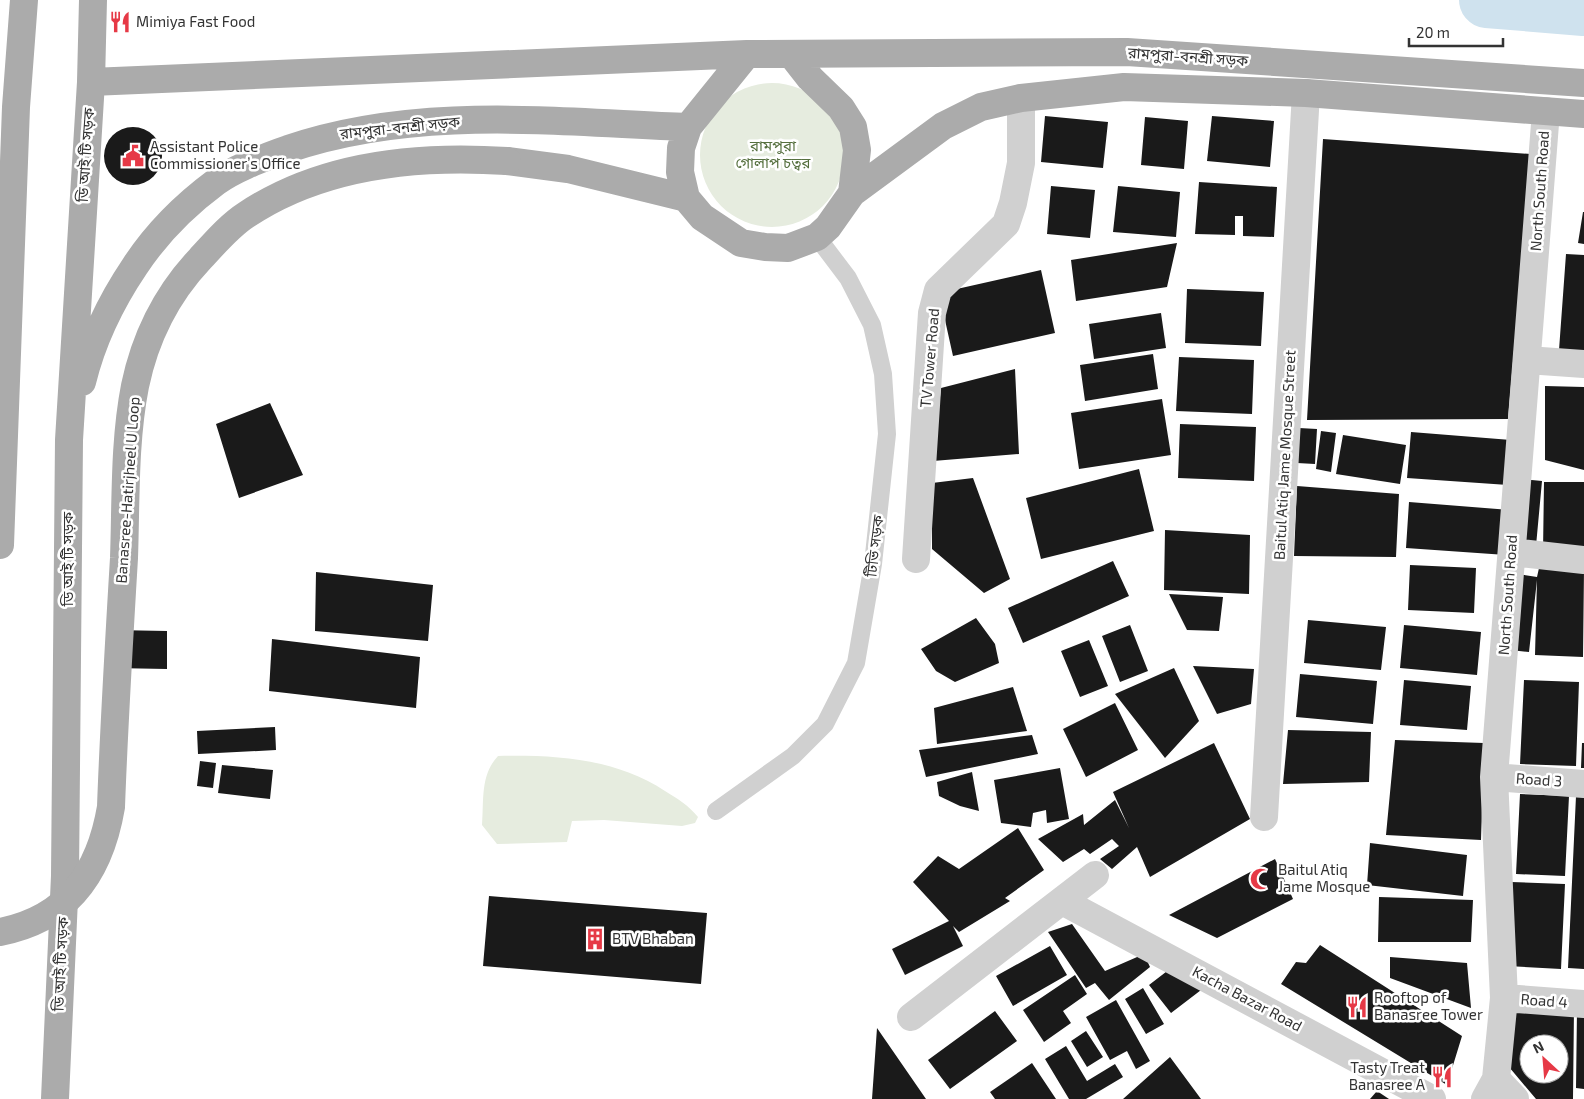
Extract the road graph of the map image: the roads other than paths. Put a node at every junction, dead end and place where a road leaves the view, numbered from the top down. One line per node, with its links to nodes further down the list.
1 (93, 10): 5 (main road, ডি আই টি সড়ক)
2 (23, 13): 11 (main road)
3 (748, 54): 4 (main road, রামপুরা-বনশ্রী সড়ক); 5 (main road); 12 (main road)
4 (792, 55): 6 (main road, রামপুরা-বনশ্রী সড়ক); 13 (main road)
5 (91, 82): 18 (main road, ডি আই টি সড়ক)
6 (1584, 83)
7 (1306, 93): 8 (main road, রামপুরা-বনশ্রী সড়ক); 9 (main road, রামপুরা-বনশ্রী সড়ক); 26 (street, Baitul Atiq Jame Mosque Street)
8 (1021, 98): 13 (main road, রামপুরা-বনশ্রী সড়ক); 21 (street, TV Tower Road)
9 (1546, 111): 10 (main road, রামপুরা-বনশ্রী সড়ক); 16 (street, North South Road)
10 (1584, 114)
11 (8, 118): 19 (main road)
12 (688, 127): 14 (main road); 18 (main road, রামপুরা-বনশ্রী সড়ক)
13 (852, 193): 15 (main road)
14 (686, 198): 15 (main road); 29 (main road, Banasree-Hatirjheel U Loop, bridge)
15 (817, 237): 25 (lane, টিভি সড়ক)
16 (1527, 360): 17 (street); 20 (street, North South Road)
17 (1584, 364)
18 (69, 440): 34 (main road, ডি আই টি সড়ক)
19 (0, 545)
20 (1512, 552): 22 (street); 23 (street, North South Road)
21 (916, 559)
22 (1584, 560)
23 (1494, 777): 24 (street, Road 3); 30 (street, North South Road)
24 (1584, 784)
25 (716, 811)
26 (1264, 816)
27 (1095, 874): 28 (street)
28 (1062, 901): 32 (street); 35 (street, Kacha Bazar Road)
29 (0, 932)
30 (1504, 998): 31 (street, Road 4); 33 (street, North South Road)
31 (1584, 1004)
32 (911, 1017)
33 (1490, 1089): 36 (street)
34 (55, 1099)
35 (1432, 1099)
36 (1515, 1099)

